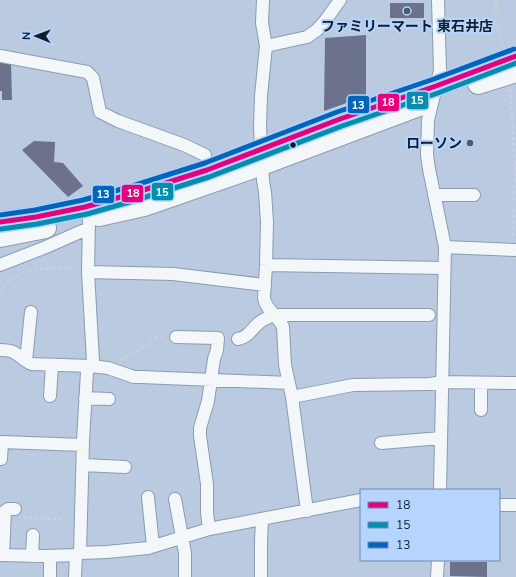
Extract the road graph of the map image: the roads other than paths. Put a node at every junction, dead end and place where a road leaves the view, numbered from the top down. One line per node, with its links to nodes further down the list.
1 (263, 0): 4 (street)
2 (340, 0): 4 (street)
3 (438, 0): 7 (street)
4 (266, 46): 9 (street)
5 (0, 56): 8 (street)
6 (513, 68): 7 (highway)
7 (434, 94): 9 (highway); 10 (street)
8 (205, 155)
9 (262, 158): 12 (highway); 18 (street)
10 (434, 195): 11 (street); 15 (street)
11 (474, 195)
12 (88, 218): 13 (highway); 14 (highway); 17 (street); 20 (street)
13 (0, 222)
14 (0, 238)
15 (445, 247): 16 (street); 19 (street)
16 (514, 250)
17 (0, 265)
18 (266, 265): 19 (street); 21 (street)
19 (444, 268): 32 (street)
20 (88, 270): 21 (street); 30 (street)
21 (265, 285): 23 (street)
22 (31, 312): 28 (street)
23 (274, 315): 24 (street); 26 (street); 33 (street)
24 (429, 315)
25 (176, 337): 31 (street)
26 (238, 339)
27 (0, 350): 28 (street)
28 (26, 361): 29 (street)
29 (52, 365): 30 (street); 36 (street)
30 (91, 366): 31 (street); 38 (street)
31 (211, 380): 33 (street); 56 (street)
32 (442, 382): 34 (street); 37 (street); 41 (street)
33 (289, 383): 37 (street)
34 (482, 383): 35 (street); 40 (street)
35 (516, 384)
36 (50, 396)
37 (292, 397): 54 (street)
38 (85, 398): 39 (street); 43 (street)
39 (109, 398)
40 (481, 410)
41 (441, 438): 42 (street); 47 (street)
42 (381, 443)
43 (83, 445): 44 (street); 45 (street)
44 (1, 459)
45 (83, 465): 46 (street); 60 (street)
46 (125, 466)
47 (440, 489)
48 (148, 497): 59 (street)
49 (175, 499): 58 (street)
50 (360, 500): 54 (street)
51 (500, 505): 52 (street)
52 (516, 505)
53 (15, 509): 61 (street)
54 (307, 511): 55 (street)
55 (262, 520): 56 (street); 68 (street)
56 (209, 529): 58 (street)
57 (33, 535): 62 (street)
58 (182, 537): 59 (street); 67 (street)
59 (153, 546): 60 (street)
60 (78, 554): 63 (street); 66 (street)
61 (2, 555): 62 (street)
62 (32, 556): 63 (street)
63 (50, 556): 65 (street)
64 (438, 561): 69 (street)
65 (50, 577)
66 (75, 577)
67 (185, 577)
68 (261, 577)
69 (437, 577)

